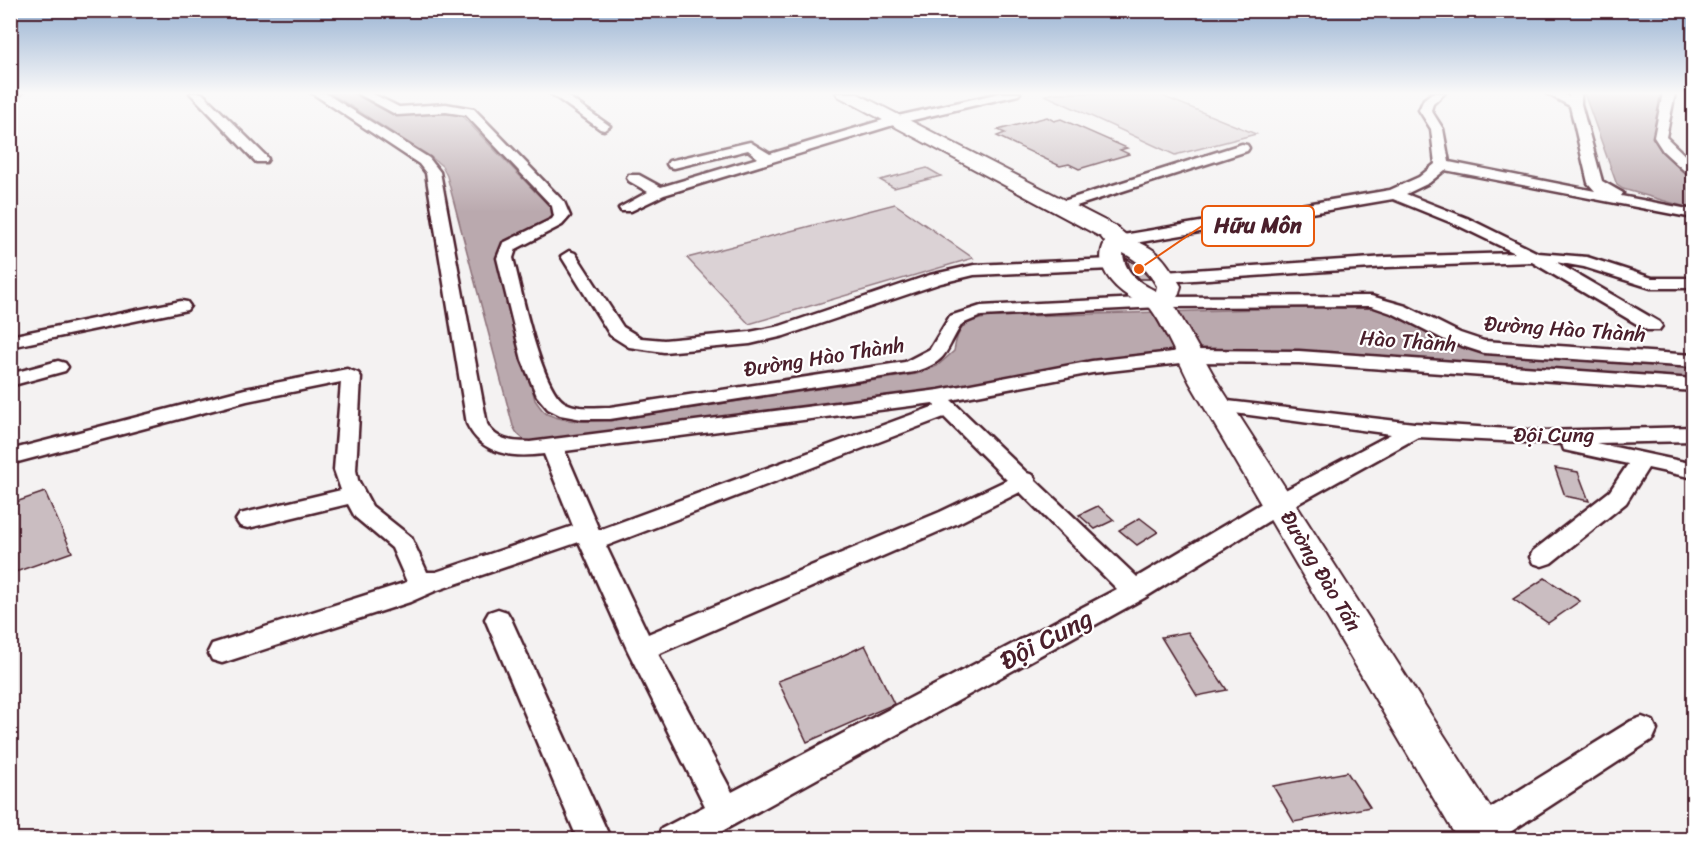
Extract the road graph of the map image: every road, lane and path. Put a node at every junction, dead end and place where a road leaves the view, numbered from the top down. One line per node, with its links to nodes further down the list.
1 (235, 133): 10 (street)
2 (378, 133): 41 (street)
3 (490, 133): 27 (street, Đường Hào Thành)
4 (857, 133): 11 (street)
5 (921, 133): 18 (street)
6 (1439, 133): 13 (street)
7 (1584, 133): 20 (street)
8 (1661, 133): 14 (street)
9 (1242, 148): 18 (street)
10 (261, 159)
11 (770, 160): 12 (street); 16 (street)
12 (674, 164)
13 (1442, 165): 17 (street); 20 (street)
14 (1694, 172)
15 (634, 178): 16 (street)
16 (659, 192): 19 (street)
17 (1394, 194): 21 (street); 23 (street)
18 (1062, 206): 21 (street)
19 (626, 208)
20 (1691, 214)
21 (1117, 241): 24 (street); 25 (street)
22 (569, 256): 24 (street)
23 (1535, 257): 25 (street); 26 (street); 29 (street)
24 (1112, 264): 27 (street)
25 (1164, 277): 27 (street)
26 (1694, 283)
27 (1162, 305): 31 (street, Đường Đào Tấn); 32 (street, Đường Hào Thành)
28 (181, 306): 30 (street)
29 (1653, 326)
30 (10, 342)
31 (1189, 354): 35 (street, Hào Thành); 36 (street, Hào Thành); 37 (street, Đường Đào Tấn)
32 (1694, 361)
33 (58, 367): 34 (street)
34 (10, 380)
35 (1694, 386)
36 (943, 401): 41 (street); 45 (street); 49 (street)
37 (1219, 406): 38 (street, Đội Cung); 47 (street, Đường Đào Tấn)
38 (1414, 430): 40 (street, Đội Cung); 47 (street, Đội Cung)
39 (1694, 434): 40 (street, Đội Cung)
40 (1542, 438): 43 (street)
41 (552, 447): 49 (street)
42 (10, 457): 46 (street)
43 (1641, 461): 44 (street); 50 (street)
44 (1694, 471)
45 (1025, 480): 52 (street); 54 (street)
46 (354, 495): 48 (street); 51 (street)
47 (1280, 503): 52 (street, Đội Cung); 58 (street, Đường Đào Tấn)
48 (248, 520)
49 (588, 537): 51 (street); 54 (street)
50 (1542, 557)
51 (431, 582): 55 (street)
52 (1135, 591): 57 (street, Đội Cung)
53 (498, 619): 59 (street)
54 (641, 649): 57 (street)
55 (222, 652)
56 (1642, 730): 58 (street)
57 (725, 811): 60 (street, Đội Cung)
58 (1478, 837)
59 (595, 840)
60 (673, 840)

